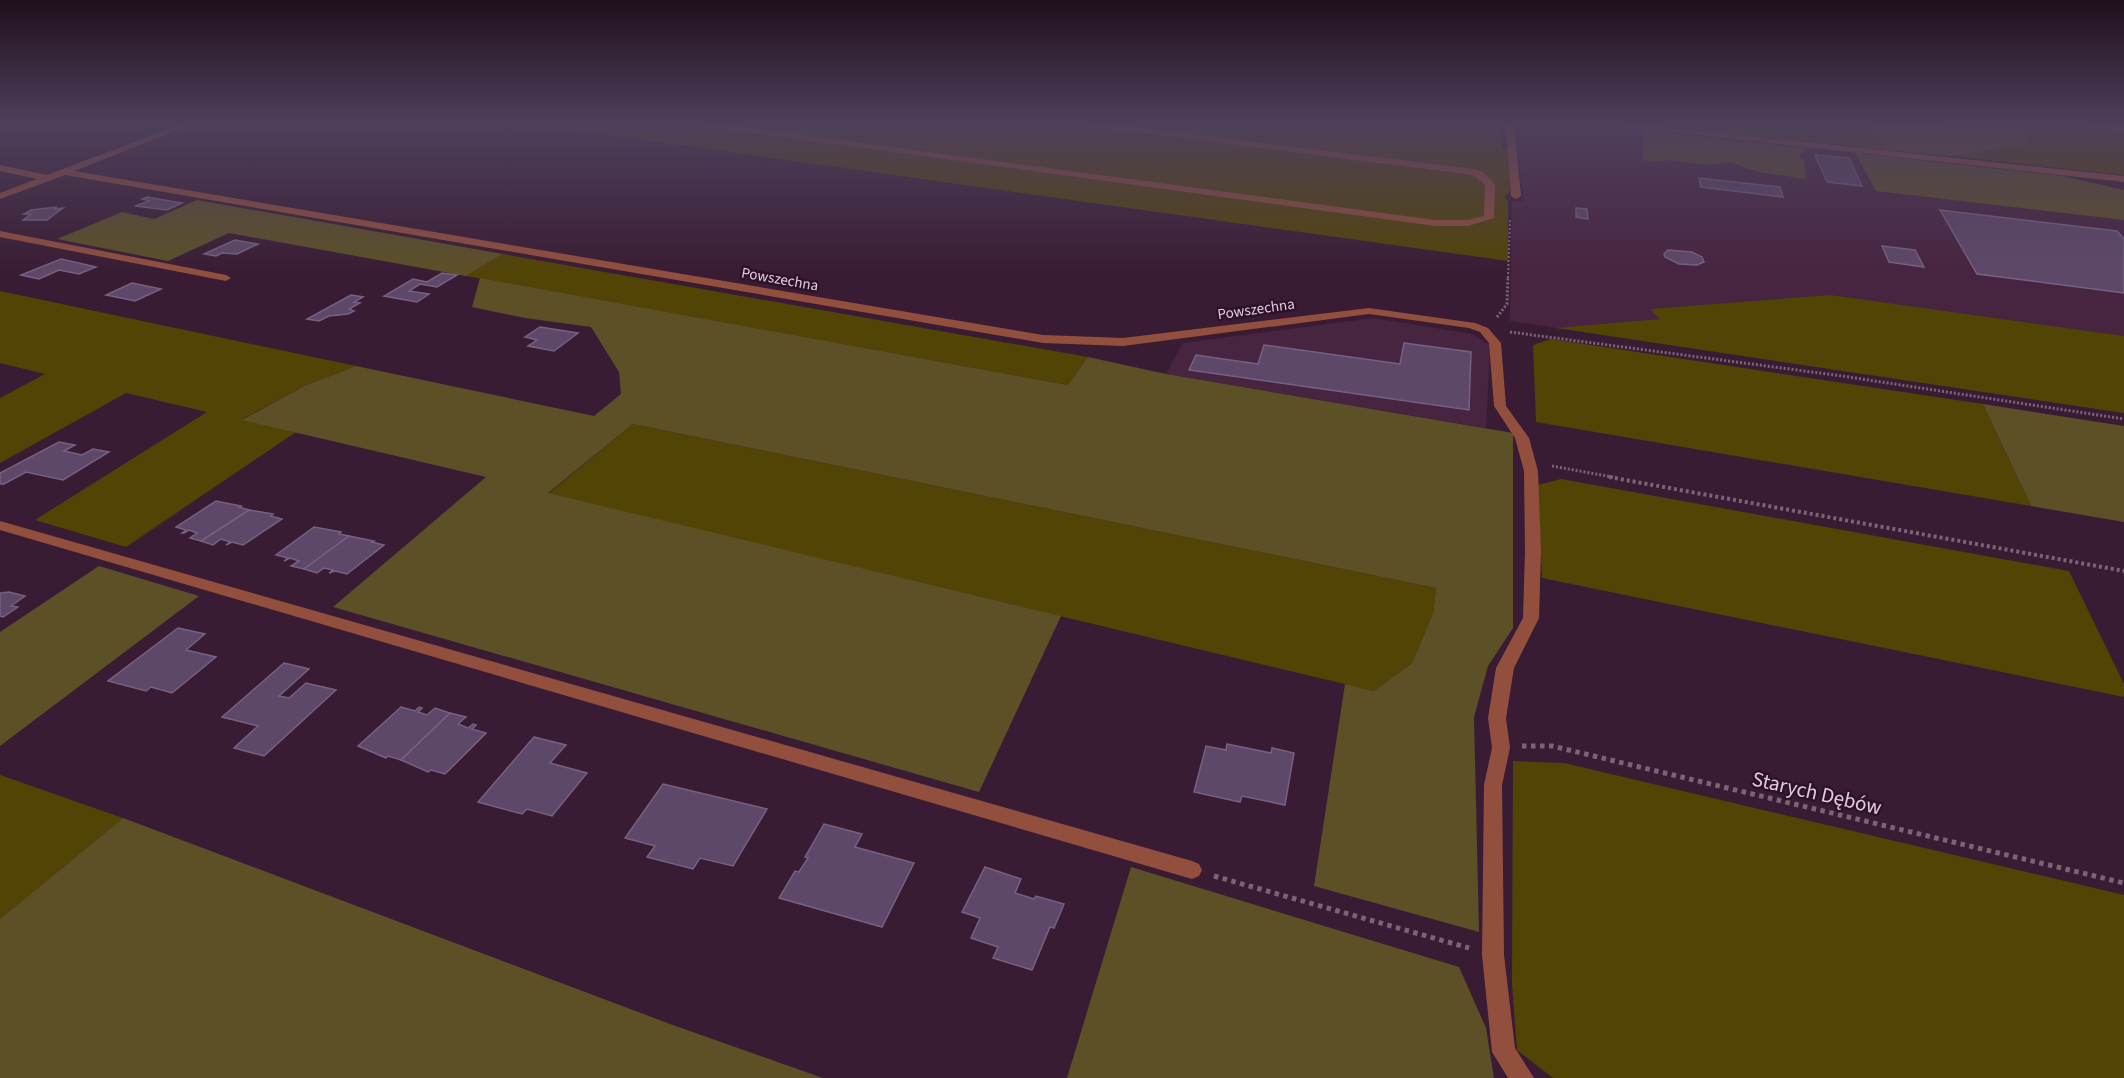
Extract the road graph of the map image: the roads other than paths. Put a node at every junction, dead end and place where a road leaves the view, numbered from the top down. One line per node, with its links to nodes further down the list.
1 (25, 173): 8 (street)
2 (61, 173): 8 (street)
3 (73, 173): 16 (street, Powszechna)
4 (1068, 173): 5 (street)
5 (1478, 173)
6 (1514, 173): 11 (street)
7 (2071, 173): 9 (street)
8 (47, 178): 10 (street)
9 (2124, 179)
10 (0, 196)
11 (1516, 196)
12 (0, 234): 13 (street)
13 (226, 278)
14 (0, 525): 15 (street)
15 (1192, 870)
16 (1522, 1078)

